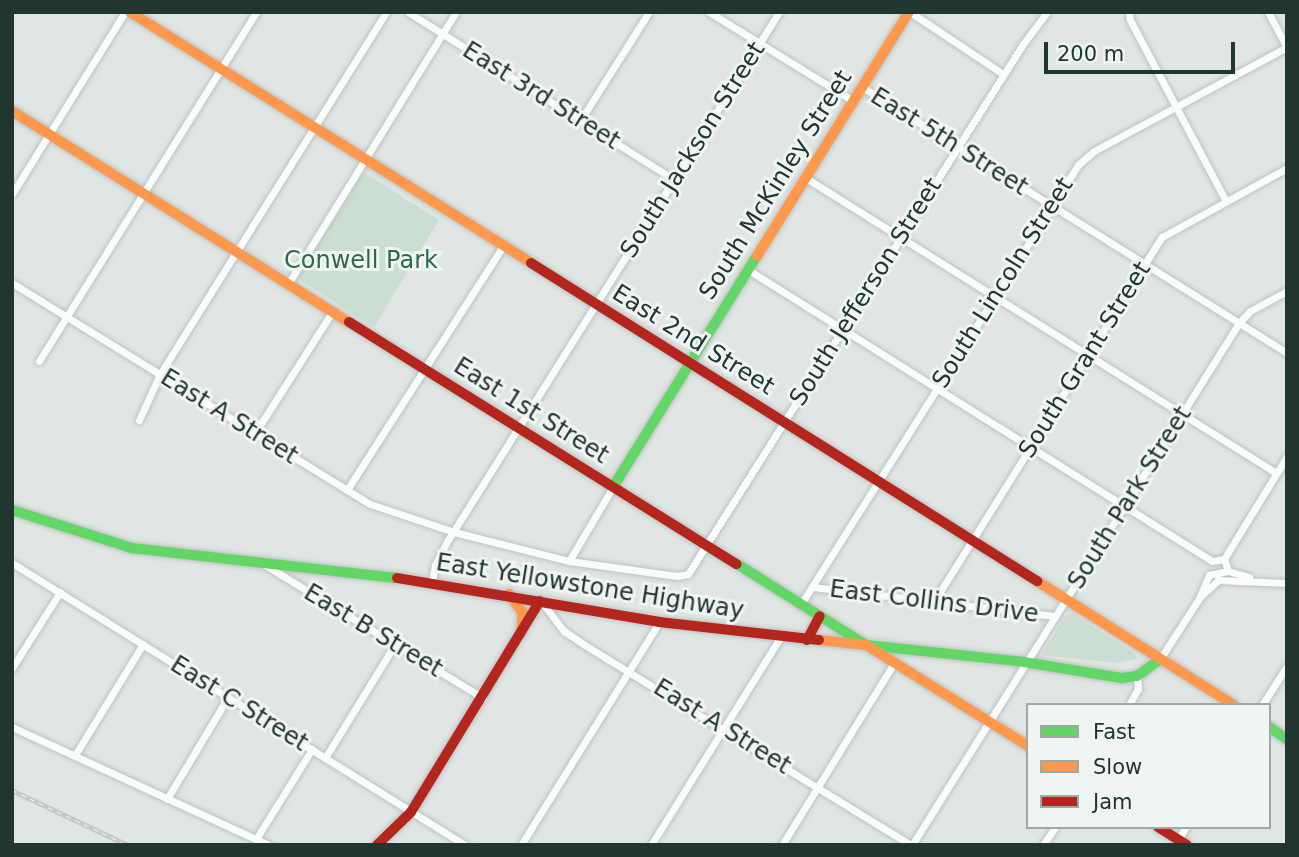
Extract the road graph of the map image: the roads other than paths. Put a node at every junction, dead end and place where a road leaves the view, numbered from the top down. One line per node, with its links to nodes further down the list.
1 (127, 12): 16 (main road, East 2nd Street); 24 (street)
2 (257, 12): 16 (street)
3 (386, 12): 23 (street)
4 (408, 12): 13 (street, East 3rd Street)
5 (456, 12): 13 (street)
6 (649, 12): 22 (street)
7 (709, 12): 14 (street, East 5th Street)
8 (779, 12): 14 (street, South Jackson Street)
9 (910, 12): 17 (street); 18 (main road, South McKinley Street)
10 (1047, 12): 17 (street, South Jefferson Street)
11 (1268, 12): 15 (street)
12 (1129, 13): 20 (street)
13 (442, 34): 22 (street, East 3rd Street); 26 (street)
14 (759, 43): 19 (street, East 5th Street); 29 (street, South Jackson Street)
15 (1287, 47): 20 (street, South Lincoln Street)
16 (221, 70): 23 (main road, East 2nd Street); 30 (street)
17 (1003, 74): 25 (street, South Jefferson Street)
18 (862, 87): 19 (main road, South McKinley Street); 25 (street, East 5th Street)
19 (853, 101): 28 (main road, South McKinley Street)
20 (1176, 106): 32 (street); 33 (street, South Lincoln Street)
21 (12, 111): 24 (main road, East 1st Street)
22 (580, 121): 29 (street, East 3rd Street)
23 (315, 128): 26 (main road, East 2nd Street); 36 (street)
24 (50, 135): 30 (main road, East 1st Street); 31 (street)
25 (957, 147): 33 (street, East 5th Street); 34 (street, South Jefferson Street)
26 (365, 160): 35 (main road, East 2nd Street); 40 (street)
27 (1287, 168): 32 (street, South Grant Street)
28 (806, 178): 34 (street); 38 (main road, South McKinley Street)
29 (675, 180): 43 (street, South Jackson Street)
30 (143, 193): 36 (main road, East 1st Street); 45 (street)
31 (12, 194)
32 (1226, 201): 37 (street, South Grant Street)
33 (1052, 206): 37 (street, East 5th Street); 42 (street, South Lincoln Street)
34 (899, 238): 42 (street); 47 (street, South Jefferson Street)
35 (503, 246): 43 (main road, East 2nd Street); 52 (street)
36 (237, 252): 40 (main road, East 1st Street); 53 (street)
37 (1144, 264): 46 (street, East 5th Street); 49 (street, South Grant Street)
38 (750, 271): 47 (street); 51 (main road, South McKinley Street)
39 (12, 283): 45 (street, East A Street)
40 (288, 284): 44 (main road, East 1st Street)
41 (1287, 291): 46 (street, South Park Street)
42 (994, 297): 49 (street); 54 (street, South Lincoln Street)
43 (597, 305): 51 (main road, East 2nd Street); 58 (street, South Jackson Street)
44 (332, 312): 52 (main road, East 1st Street); 59 (street)
45 (66, 318): 50 (street); 53 (street, East A Street)
46 (1239, 323): 48 (street, East 5th Street); 55 (street, South Park Street)
47 (842, 330): 54 (street); 57 (street, South Jefferson Street)
48 (1287, 353)
49 (1088, 356): 55 (street); 60 (street, South Grant Street)
50 (38, 361)
51 (691, 362): 57 (main road, East 2nd Street); 64 (main road, South McKinley Street)
52 (424, 368): 58 (main road, East 1st Street); 65 (street)
53 (160, 374): 56 (street); 59 (street, East A Street)
54 (936, 389): 60 (street); 63 (street, South Lincoln Street)
55 (1181, 414): 62 (street); 66 (street, South Park Street)
56 (139, 420)
57 (785, 423): 63 (main road, East 2nd Street); 70 (street, South Jefferson Street)
58 (519, 430): 64 (main road, East 1st Street); 68 (street, South Jackson Street)
59 (255, 433): 65 (street, East A Street)
60 (1031, 447): 66 (street); 69 (street, South Grant Street)
61 (1287, 456): 62 (street)
62 (1276, 473): 71 (street)
63 (878, 481): 69 (main road, East 2nd Street); 81 (street, South Lincoln Street)
64 (613, 487): 70 (main road, East 1st Street); 72 (street)
65 (347, 490): 68 (street, East A Street)
66 (1124, 507): 73 (street); 85 (street, South Park Street)
67 (12, 510): 75 (main road, East Yellowstone Highway)
68 (454, 532): 72 (street); 79 (street, South Jackson Street)
69 (972, 540): 85 (main road, East 2nd Street); 87 (street, South Grant Street)
70 (707, 546): 72 (street, South Jefferson Street); 88 (main road, East 1st Street)
71 (1224, 559): 73 (street); 76 (street)
72 (569, 561)
73 (1212, 561): 77 (street)
74 (12, 563): 82 (street, East C Street)
75 (264, 564): 79 (main road, East Yellowstone Highway); 95 (street, East B Street)
76 (1228, 570): 77 (street); 78 (street)
77 (1209, 575): 84 (street)
78 (1255, 580): 80 (street); 84 (street)
79 (432, 582): 83 (main road, East Yellowstone Highway)
80 (1287, 583)
81 (812, 587): 87 (street, East Collins Drive); 88 (street, South Lincoln Street)
82 (60, 592): 96 (street, East C Street); 102 (street)
83 (509, 594): 86 (main road, East Yellowstone Highway); 92 (main road)
84 (1200, 597): 98 (street)
85 (1066, 600): 90 (street, South Park Street); 98 (main road, East 2nd Street)
86 (540, 601): 91 (main road, East Yellowstone Highway); 92 (main road); 103 (street, East A Street)
87 (933, 603): 90 (street, East Collins Drive)
88 (801, 604): 89 (main road, East 1st Street)
89 (820, 616): 94 (main road); 97 (main road, East 1st Street)
90 (1055, 616): 99 (street, South Park Street)
91 (659, 622): 93 (main road, East Yellowstone Highway); 103 (street)
92 (521, 633): 106 (main road)
93 (779, 638): 94 (main road, East Yellowstone Highway); 112 (street)
94 (807, 640): 97 (main road, East Yellowstone Highway)
95 (395, 644): 106 (street, East B Street); 118 (street)
96 (144, 645): 105 (street, East C Street); 117 (street)
97 (866, 645): 99 (main road, East Yellowstone Highway); 100 (main road, East 1st Street)
98 (1160, 659): 104 (main road); 108 (main road, East 2nd Street)
99 (1024, 662): 104 (main road, East Yellowstone Highway); 110 (street, South Park Street)
100 (894, 663): 110 (main road, East 1st Street); 119 (street)
101 (1287, 666): 109 (street)
102 (12, 668)
103 (630, 670): 112 (street, East A Street); 129 (street)
104 (1137, 676): 107 (street)
105 (228, 696): 116 (street, East C Street); 120 (street)
106 (482, 698): 121 (main road)
107 (1130, 703)
108 (1231, 703)
109 (1263, 703)
110 (989, 721): 115 (main road, East 1st Street); 132 (street, South Park Street)
111 (12, 727): 117 (street)
112 (724, 727): 119 (street, East A Street); 130 (street)
113 (1271, 728): 114 (main road)
114 (1287, 739)
115 (1026, 746)
116 (312, 749): 118 (street, East C Street); 124 (street)
117 (75, 755): 120 (street)
118 (325, 758): 121 (street, East C Street)
119 (818, 787): 131 (street); 132 (street, East A Street)
120 (167, 799): 124 (street)
121 (411, 812): 127 (main road); 128 (street, East C Street)
122 (1054, 829): 133 (street)
123 (1161, 829): 125 (main road)
124 (256, 839): 126 (street)
125 (1180, 843)
126 (269, 845)
127 (377, 845)
128 (465, 845)
129 (521, 845)
130 (651, 845)
131 (782, 845)
132 (911, 845)
133 (1044, 845)

